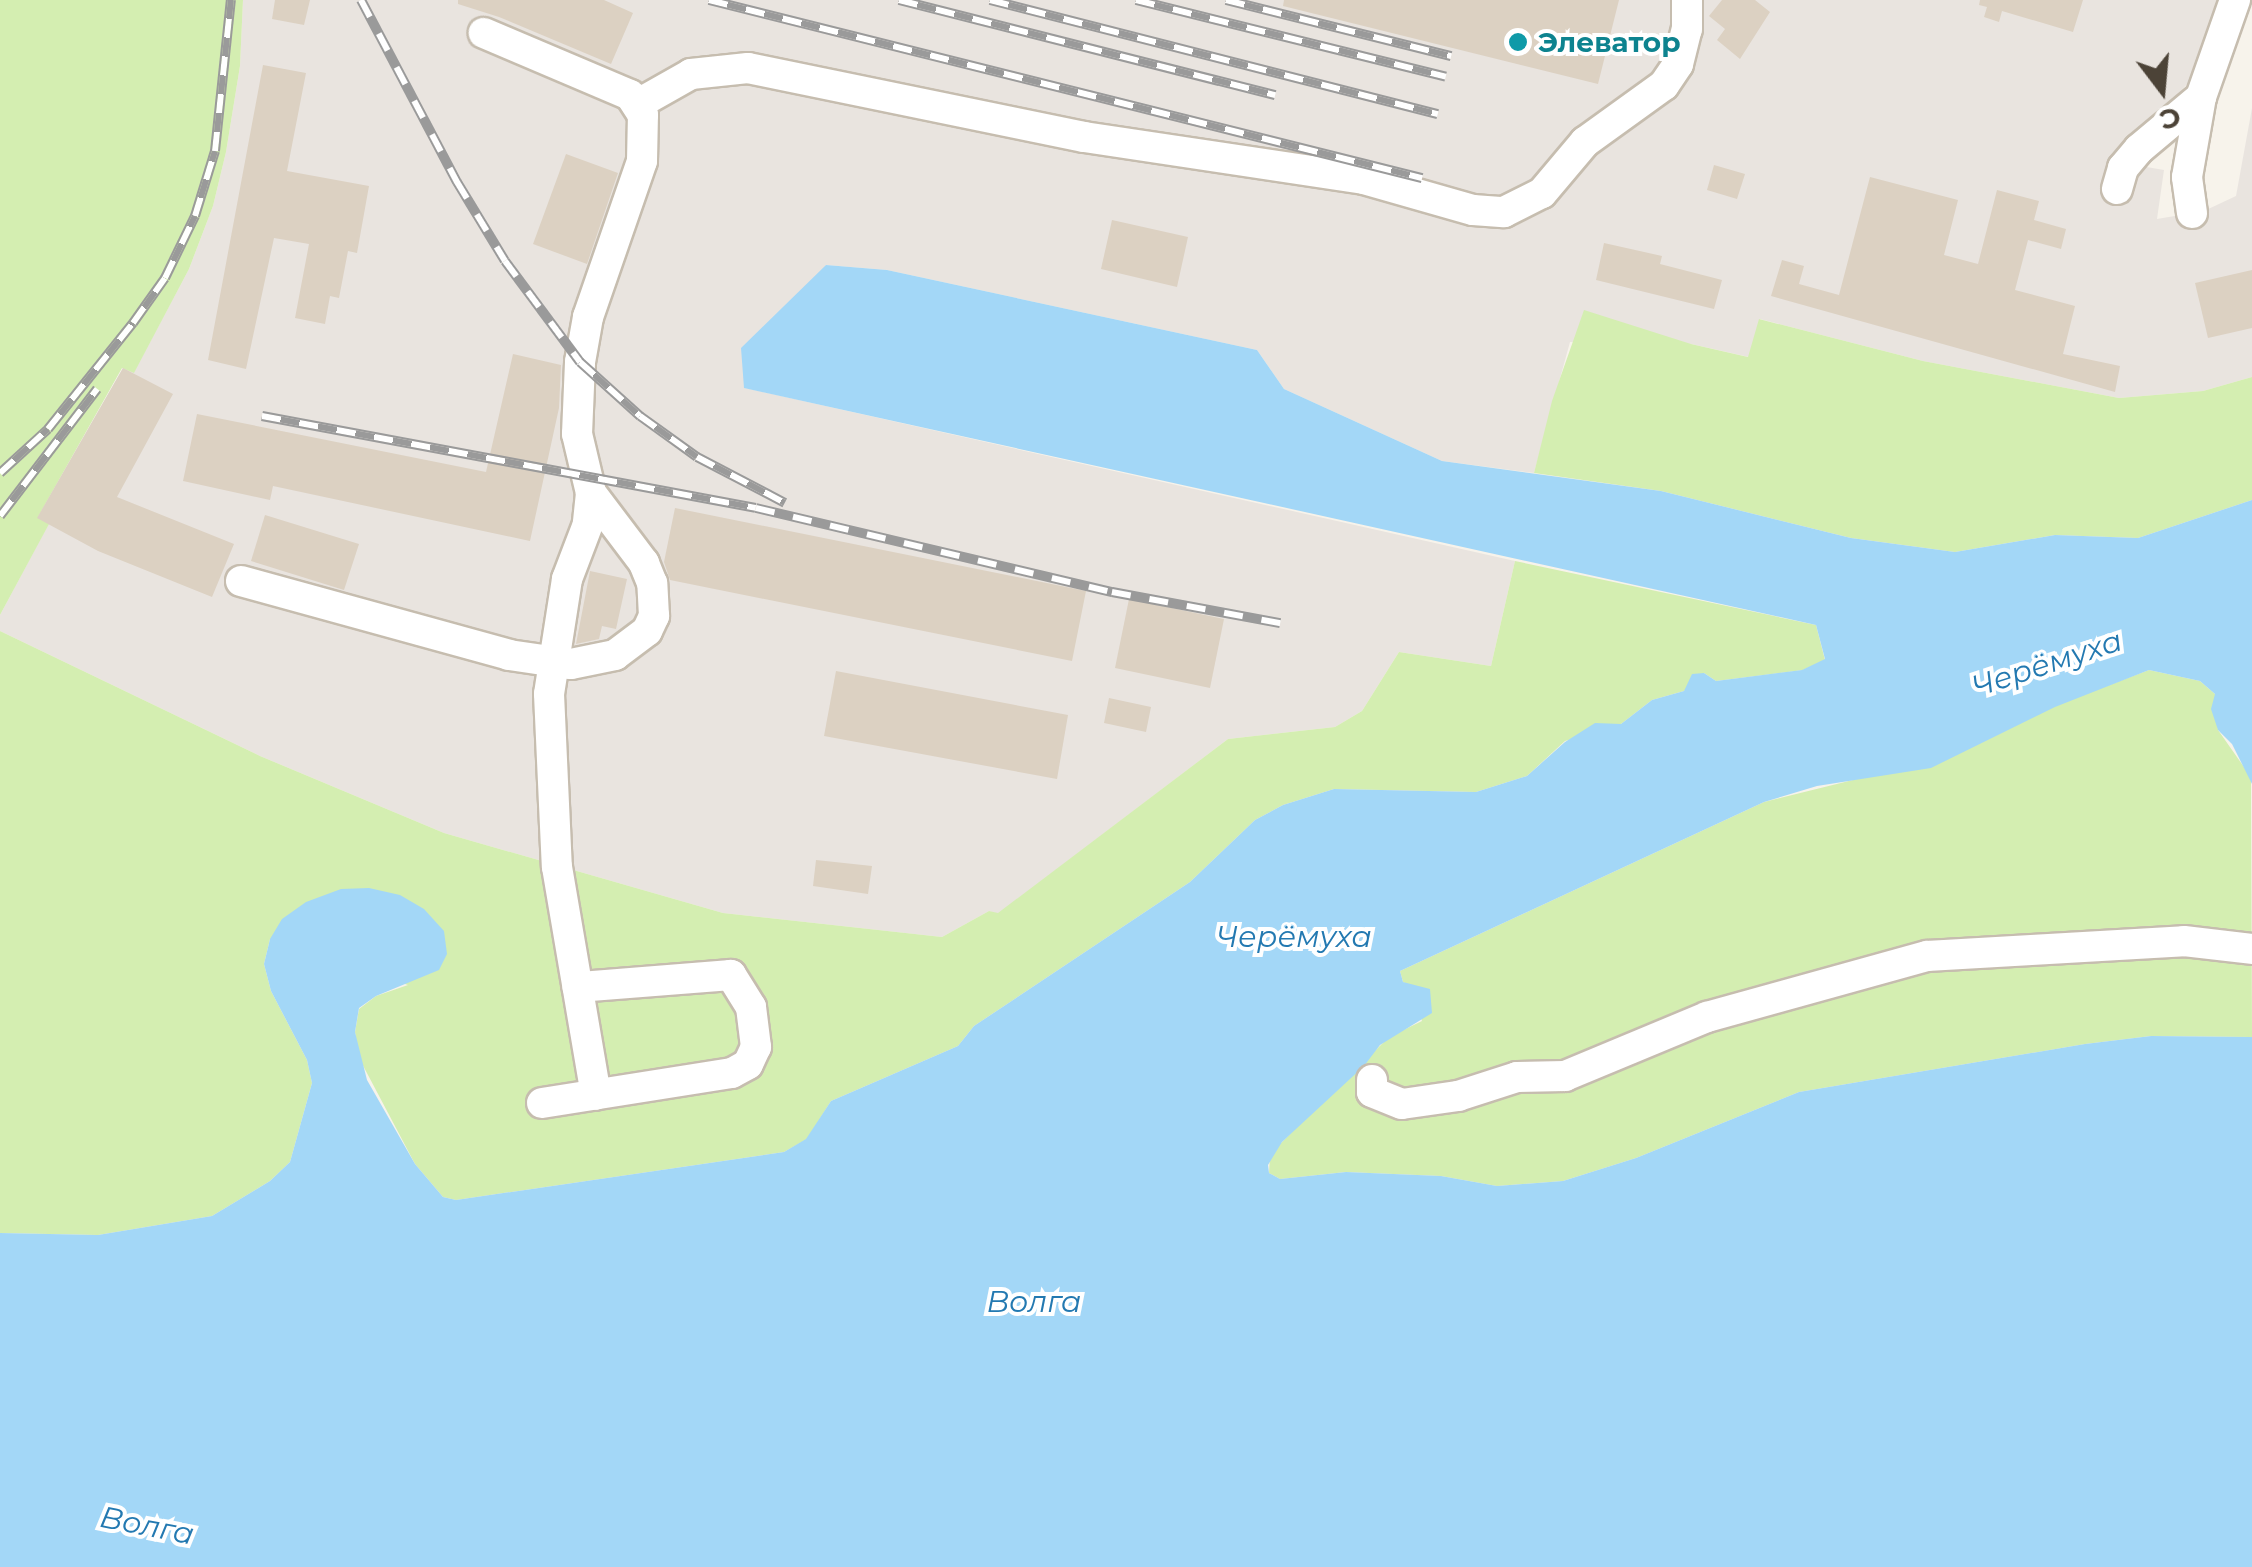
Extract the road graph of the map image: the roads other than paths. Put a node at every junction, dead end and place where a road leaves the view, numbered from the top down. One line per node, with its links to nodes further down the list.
1 (1687, 0): 5 (street)
2 (2235, 0): 4 (street)
3 (484, 34): 5 (street)
4 (2201, 97): 6 (street); 7 (street)
5 (638, 104): 8 (street)
6 (2117, 190)
7 (2192, 213)
8 (592, 493): 10 (street); 10 (street)
9 (242, 580): 10 (street)
10 (553, 662): 12 (street)
11 (2252, 949): 13 (street)
12 (576, 987): 14 (street); 14 (street)
13 (1372, 1080)
14 (596, 1095): 15 (street)
15 (542, 1103)

